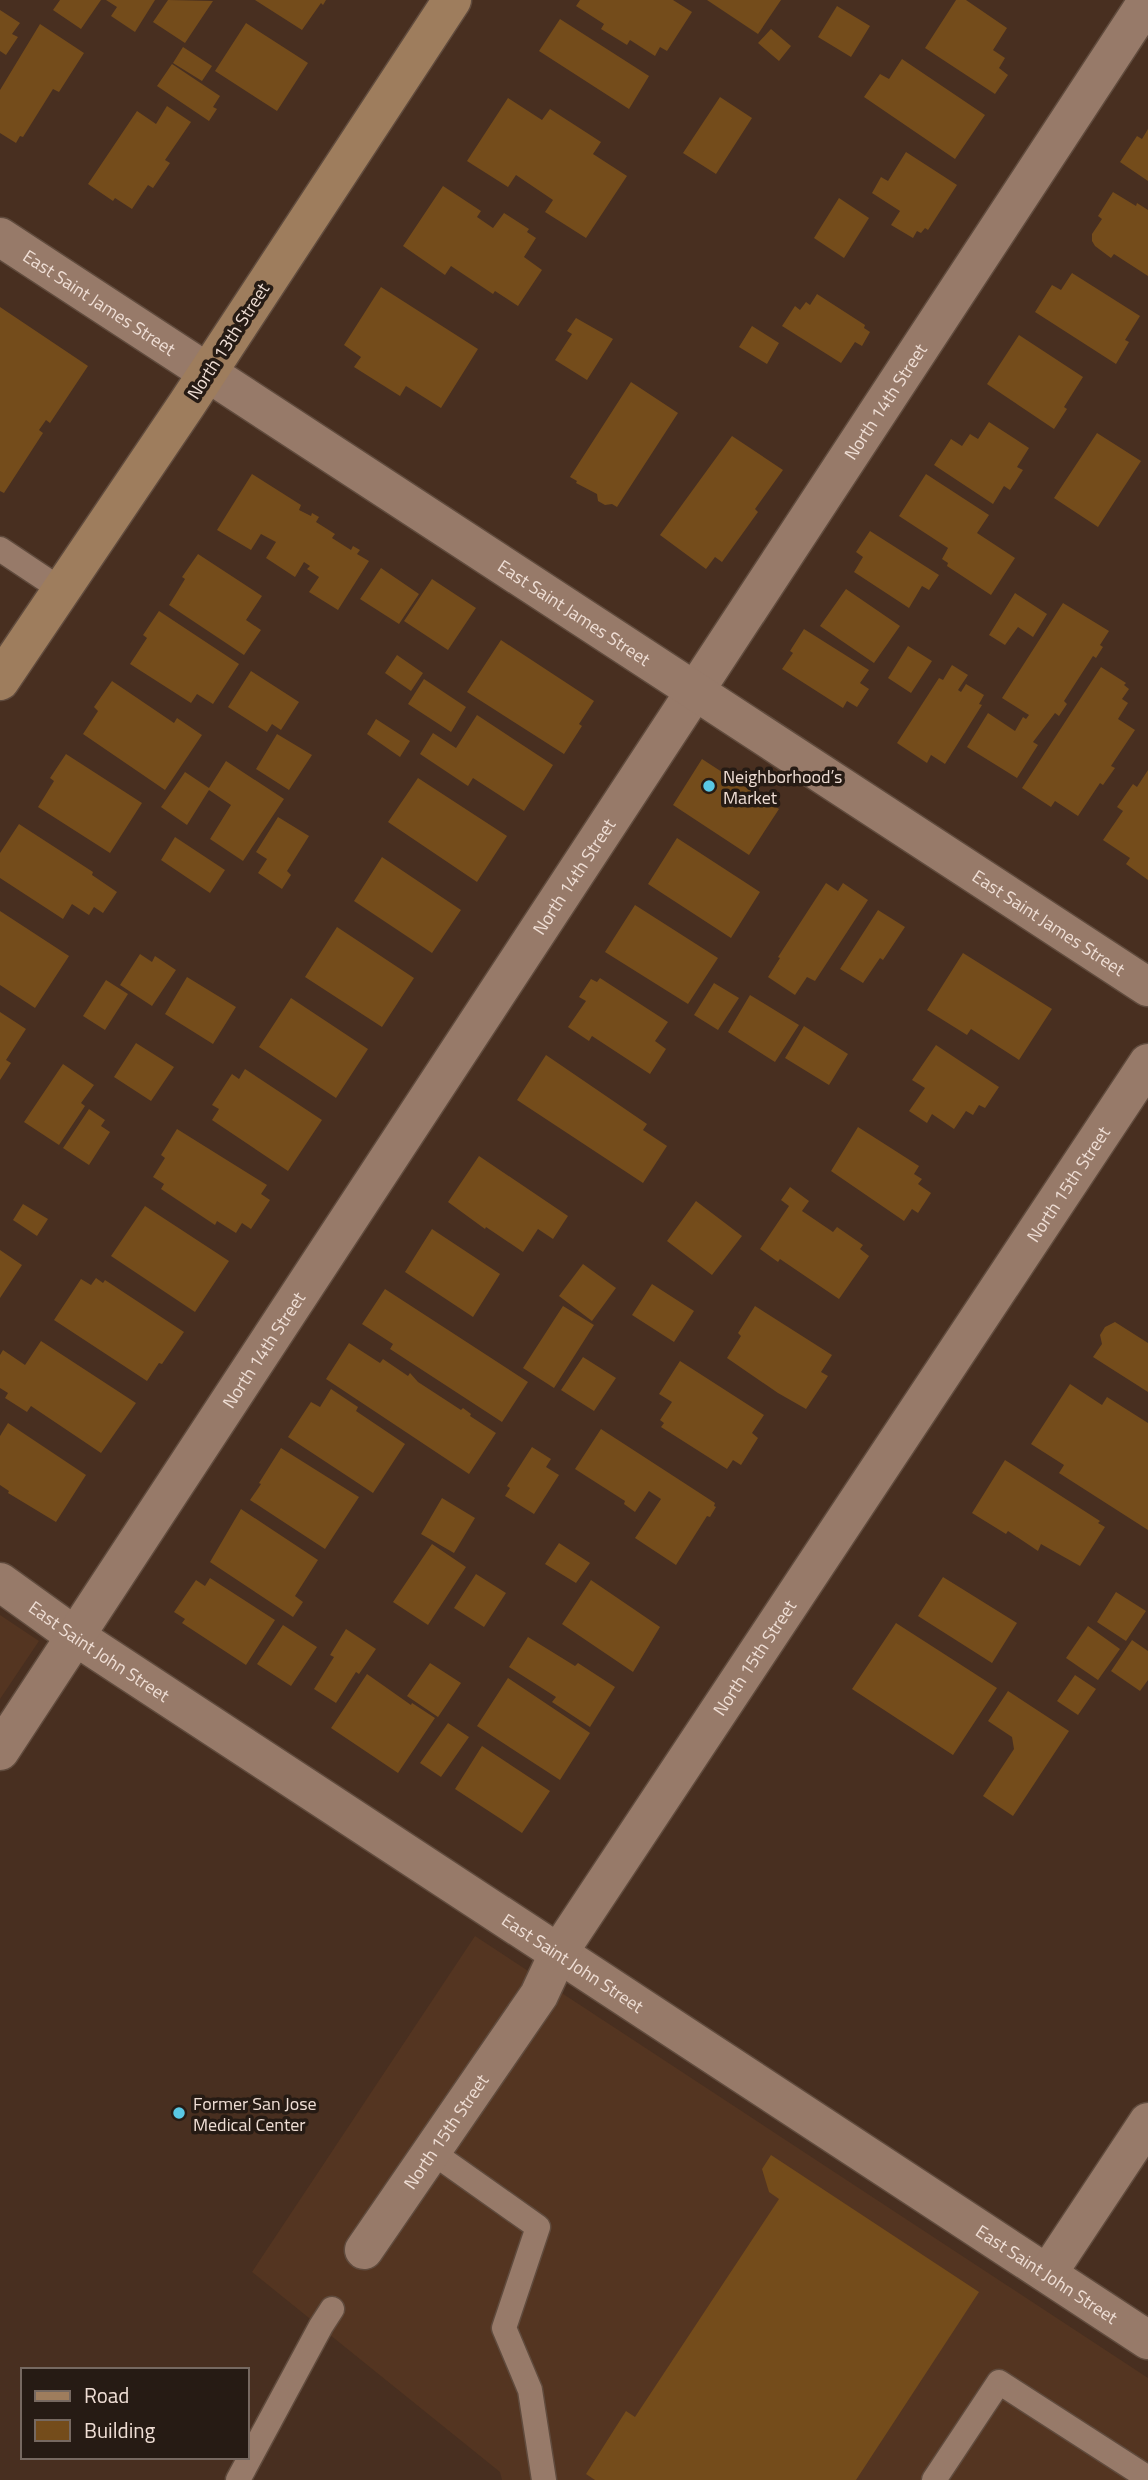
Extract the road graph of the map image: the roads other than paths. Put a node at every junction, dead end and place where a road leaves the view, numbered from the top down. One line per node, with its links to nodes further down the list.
1 (452, 0): 4 (main road, North 13th Street)
2 (1148, 0): 8 (street, North 14th Street)
3 (0, 237): 4 (street, East Saint James Street)
4 (208, 372): 6 (main road, North 13th Street); 8 (street, East Saint James Street)
5 (0, 549): 6 (lane)
6 (60, 589): 7 (main road, North 13th Street)
7 (0, 681)
8 (696, 692): 9 (street, East Saint James Street); 12 (street, North 14th Street)
9 (1148, 986)
10 (1148, 1063): 14 (street, North 15th Street)
11 (0, 1582): 12 (street, East Saint John Street)
12 (75, 1636): 13 (street, North 14th Street); 14 (street, East Saint John Street)
13 (0, 1751)
14 (559, 1952): 16 (street, North 15th Street); 18 (street, East Saint John Street)
15 (1148, 2122): 18 (street)
16 (432, 2152): 17 (street, North 15th Street); 23 (lane)
17 (364, 2250)
18 (1048, 2273): 20 (street, East Saint John Street)
19 (332, 2309): 22 (lane)
20 (1148, 2340)
21 (1148, 2478): 24 (lane)
22 (238, 2480)
23 (544, 2480)
24 (934, 2480)

